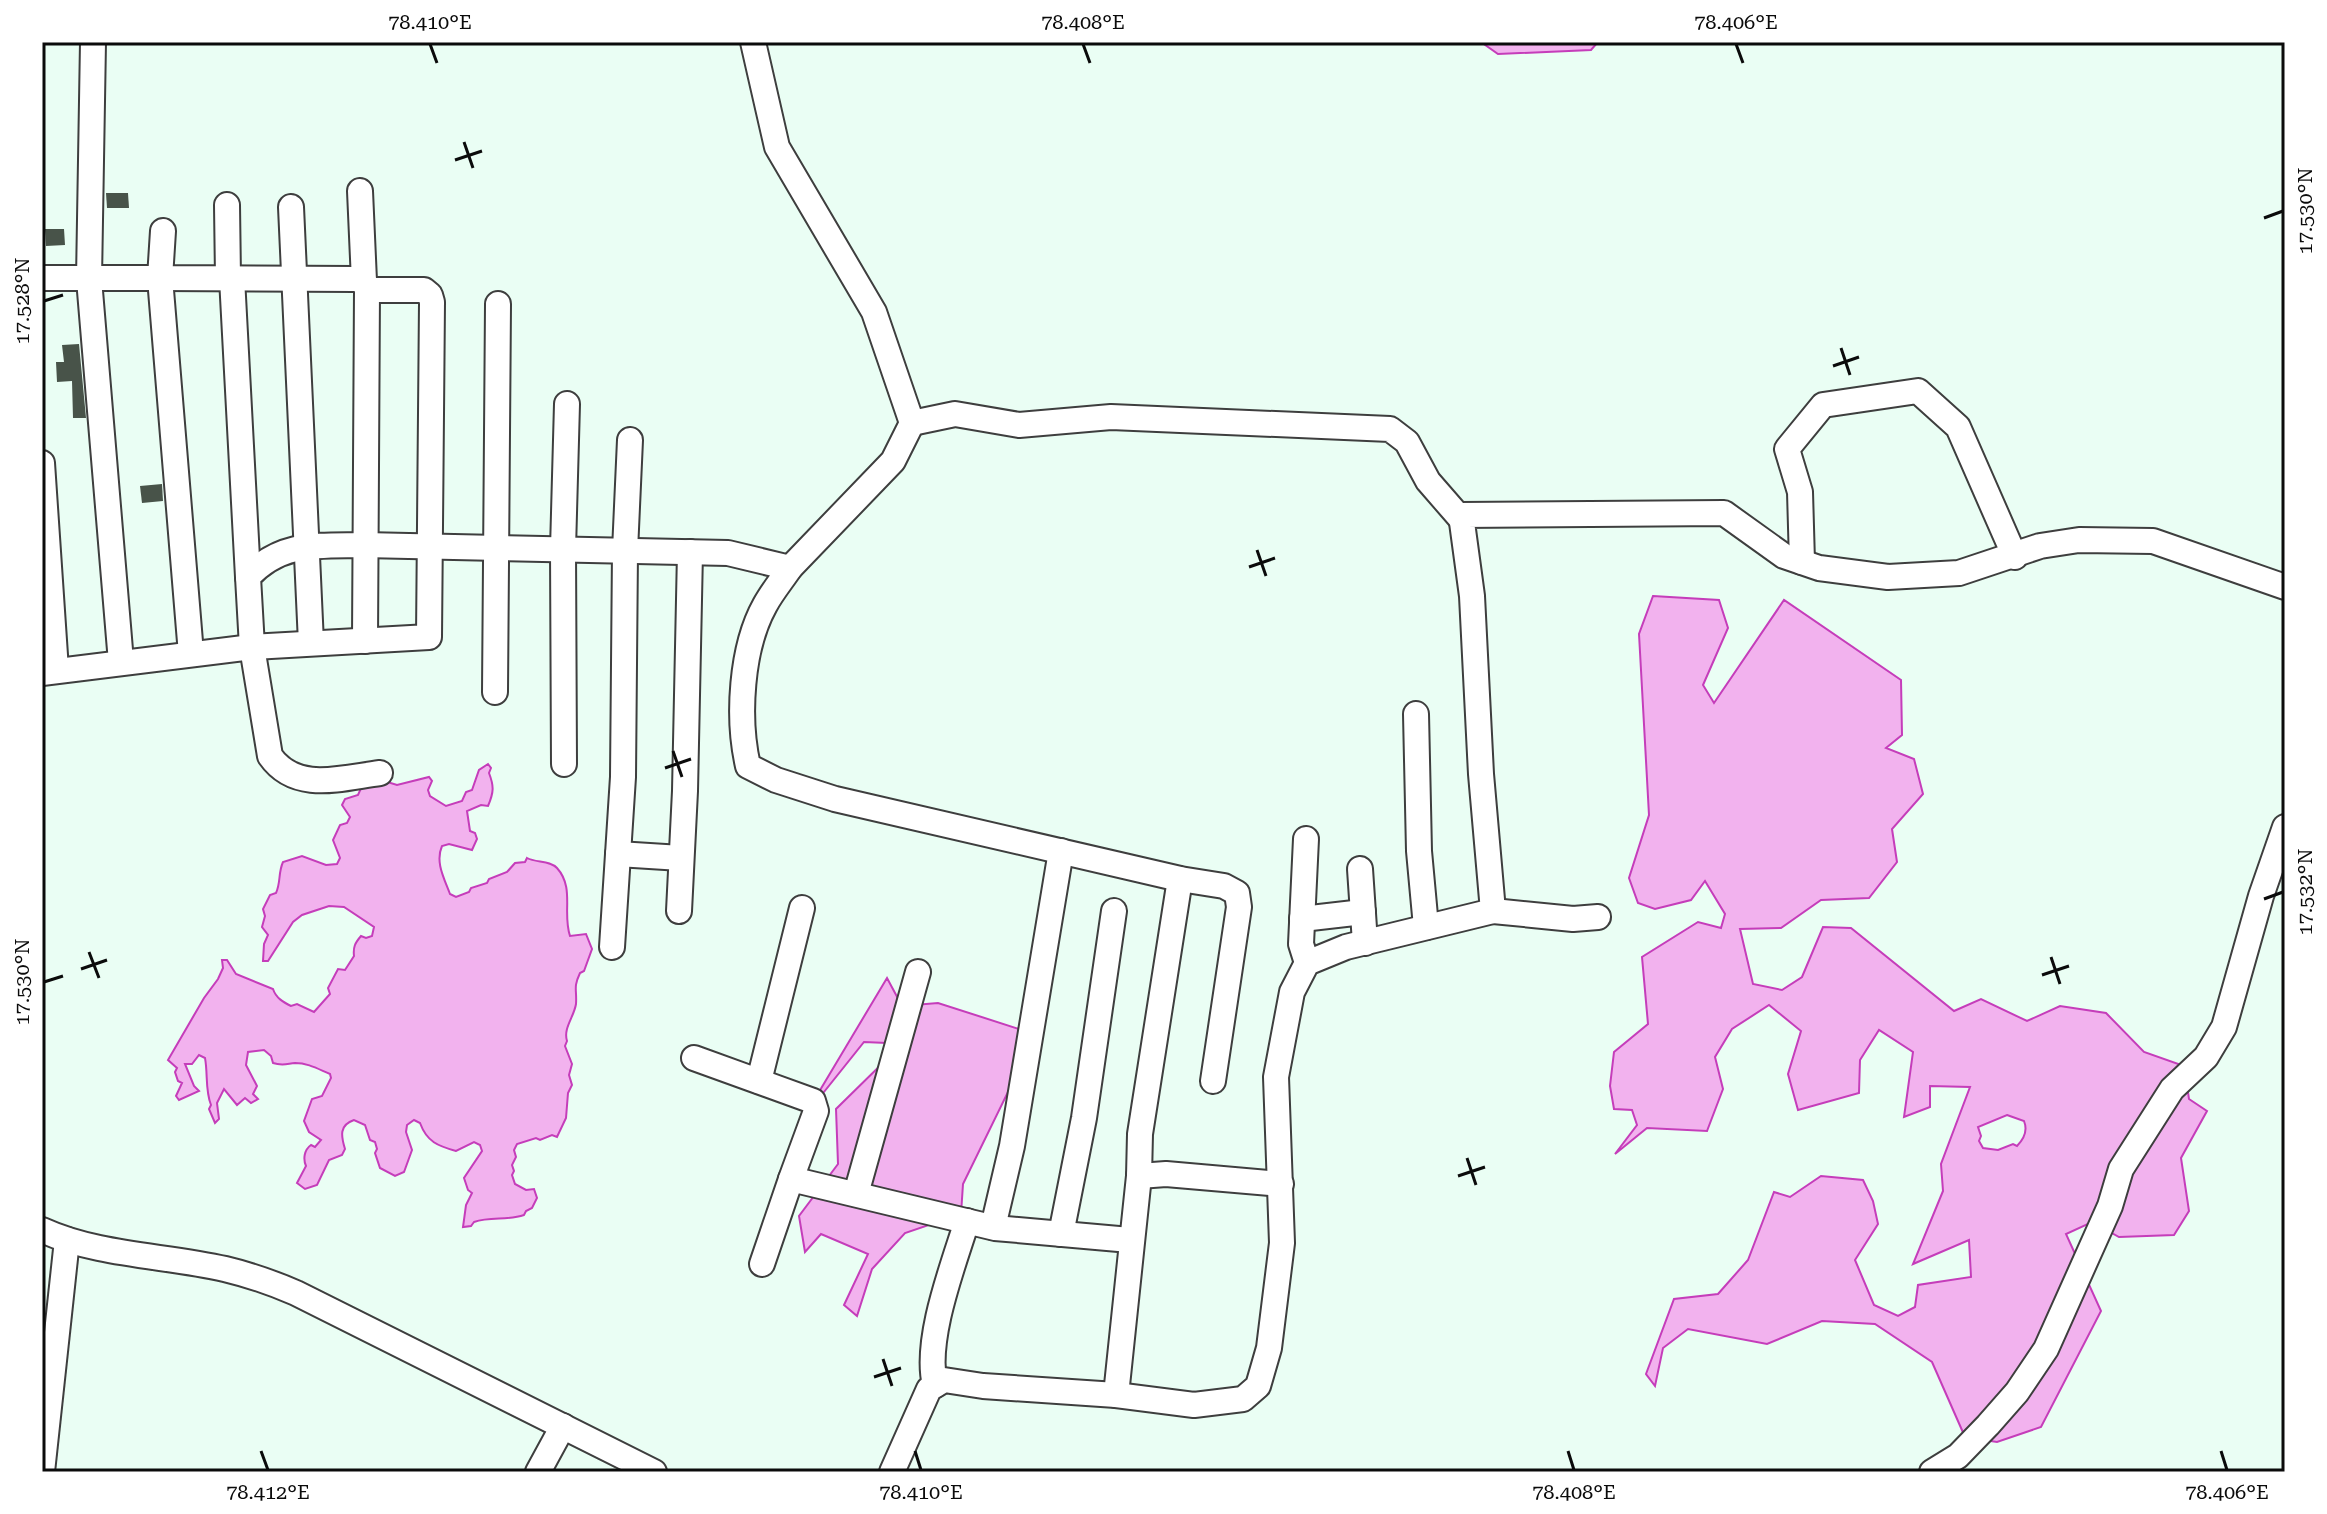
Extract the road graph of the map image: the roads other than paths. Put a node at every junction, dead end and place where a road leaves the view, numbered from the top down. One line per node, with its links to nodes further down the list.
1 (93, 42): 11 (street)
2 (753, 42): 15 (street)
3 (360, 191): 12 (street)
4 (227, 205): 9 (street)
5 (291, 207): 10 (street)
6 (163, 231): 8 (street)
7 (42, 278): 11 (street)
8 (160, 278): 9 (street); 11 (street); 34 (street)
9 (230, 278): 10 (street); 29 (street)
10 (294, 278): 12 (street); 20 (street)
11 (89, 279): 35 (street)
12 (365, 286): 19 (street); 21 (street)
13 (498, 304): 22 (street)
14 (567, 404): 23 (street)
15 (912, 423): 18 (street); 28 (street)
16 (630, 440): 24 (street)
17 (42, 463): 36 (street)
18 (1461, 519): 27 (street); 52 (street)
19 (364, 545): 20 (street); 21 (street); 31 (street)
20 (308, 546): 29 (street); 32 (street)
21 (428, 546): 22 (street); 31 (street)
22 (494, 548): 23 (street); 37 (street)
23 (563, 549): 24 (street); 39 (street)
24 (625, 551): 25 (street); 45 (street)
25 (690, 552): 28 (street); 46 (street)
26 (2015, 557): 27 (street); 27 (street); 30 (street)
27 (1802, 562)
28 (790, 568): 44 (street)
29 (248, 577): 33 (street)
30 (2285, 587)
31 (365, 641): 32 (street)
32 (311, 643): 33 (street)
33 (252, 647): 34 (street); 40 (street)
34 (191, 654): 35 (street)
35 (121, 662): 36 (street)
36 (49, 672)
37 (495, 692)
38 (1416, 714): 56 (street)
39 (564, 764)
40 (380, 773)
41 (2285, 812): 42 (street)
42 (2285, 827): 82 (street)
43 (1306, 839): 55 (street)
44 (1061, 851): 48 (street); 69 (street)
45 (618, 854): 46 (street); 58 (street)
46 (681, 858): 50 (street)
47 (1360, 869): 53 (street)
48 (1180, 879): 63 (street); 64 (street)
49 (802, 908): 62 (street)
50 (679, 911)
51 (1114, 911): 71 (street)
52 (1493, 911): 54 (street); 56 (street)
53 (1363, 912): 55 (street); 57 (street)
54 (1598, 917)
55 (1302, 919): 59 (street)
56 (1426, 927): 57 (street)
57 (1365, 943): 59 (street)
58 (612, 947)
59 (1307, 963): 66 (street)
60 (918, 972): 67 (street)
61 (694, 1058): 62 (street)
62 (759, 1081): 65 (street)
63 (1213, 1081)
64 (1139, 1176): 66 (street); 73 (street)
65 (791, 1179): 67 (street); 74 (street)
66 (1281, 1184): 76 (street)
67 (856, 1194): 68 (street)
68 (967, 1221): 69 (street); 75 (street)
69 (993, 1227): 71 (street)
70 (42, 1230): 72 (street)
71 (1061, 1234): 73 (street)
72 (67, 1240): 77 (street); 78 (street)
73 (1130, 1240): 76 (street)
74 (762, 1264)
75 (935, 1385): 76 (street); 81 (street)
76 (1116, 1395)
77 (563, 1426): 79 (street); 80 (street)
78 (42, 1472)
79 (538, 1472)
80 (654, 1472)
81 (892, 1472)
82 (1932, 1472)

